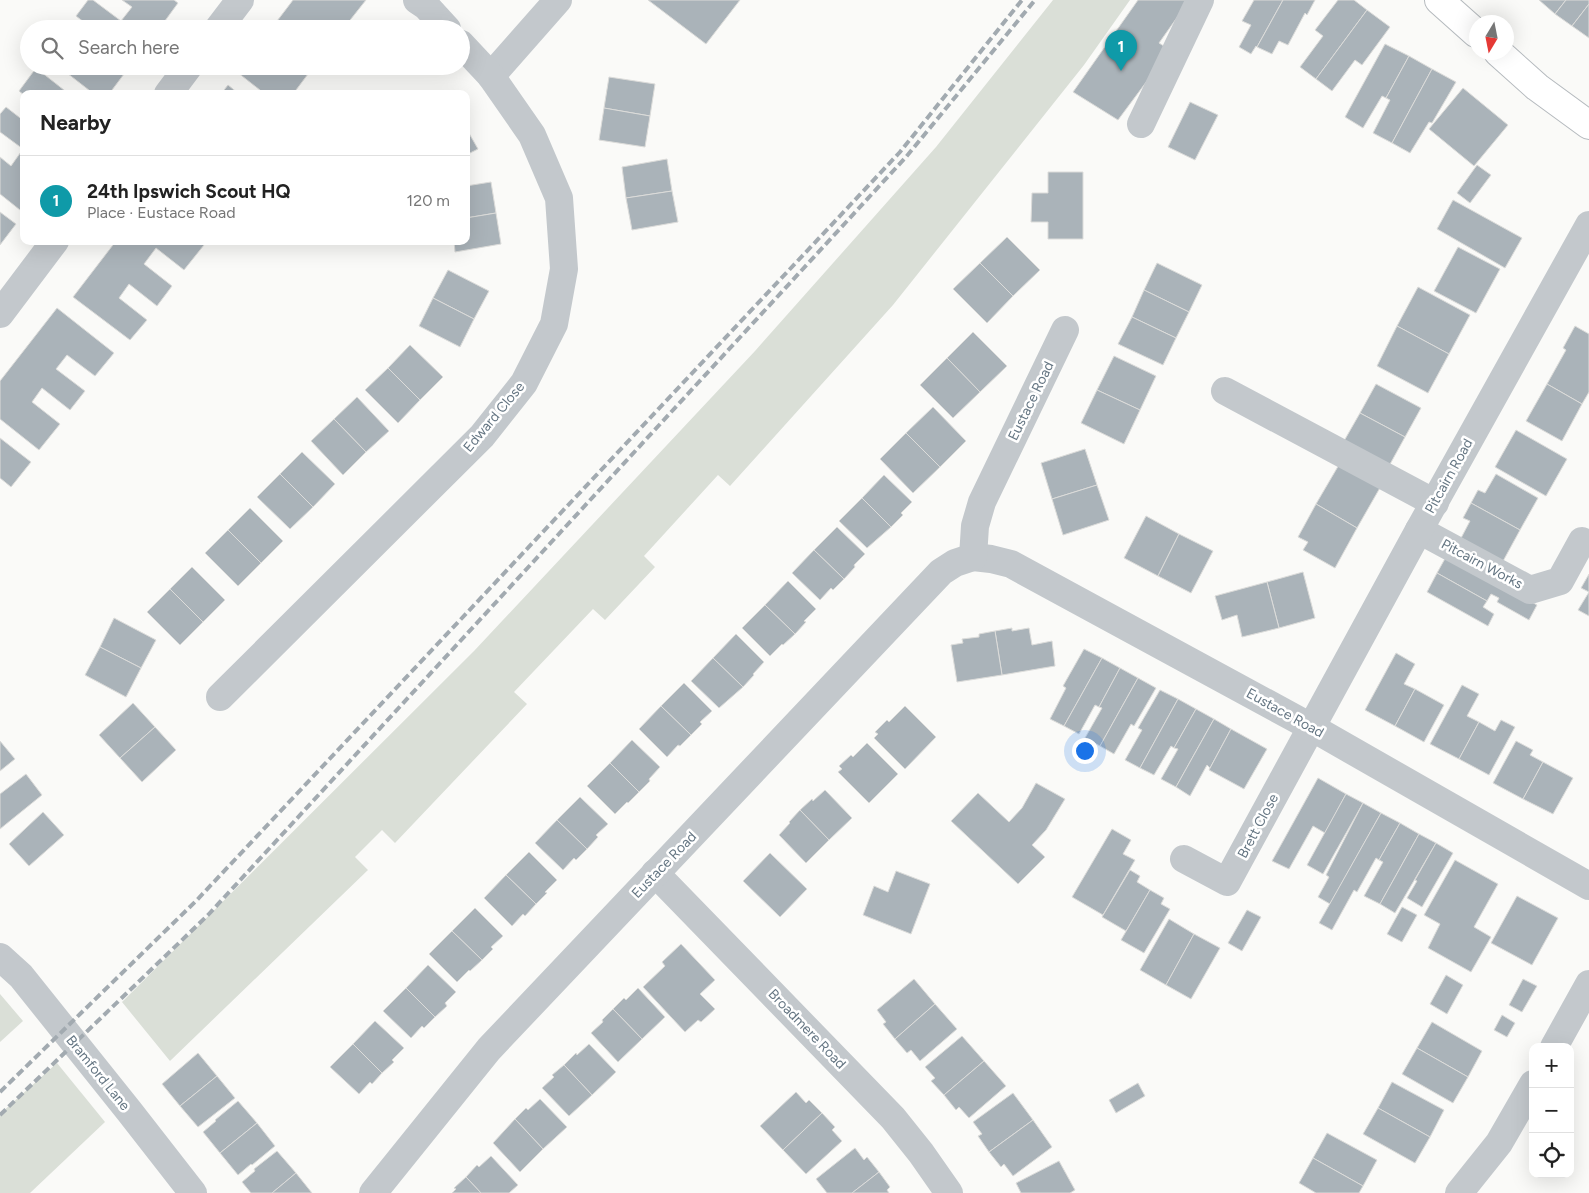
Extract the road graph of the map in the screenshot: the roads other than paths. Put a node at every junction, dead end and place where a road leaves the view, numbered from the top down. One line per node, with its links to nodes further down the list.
1 (240, 0): 6 (street)
2 (418, 0): 7 (street)
3 (558, 0): 12 (street)
4 (1200, 0): 14 (street)
5 (1439, 0): 8 (main road)
6 (225, 20)
7 (439, 20)
8 (1469, 27)
9 (470, 54): 12 (street, Edward Close)
10 (1507, 60): 15 (main road)
11 (182, 75): 13 (street)
12 (491, 76): 25 (street, Edward Close)
13 (171, 90)
14 (1141, 124)
15 (1589, 125)
16 (1589, 225): 21 (street, Pitcairn Road)
17 (52, 245): 18 (street)
18 (0, 314)
19 (1065, 330): 24 (street, Eustace Road)
20 (1225, 391): 21 (street)
21 (1434, 503): 22 (street, Pitcairn Road)
22 (1419, 530): 23 (street, Pitcairn Works); 26 (street, Pitcairn Road)
23 (1582, 541)
24 (973, 558): 26 (street, Eustace Road); 28 (street, Eustace Road)
25 (220, 697)
26 (1311, 727): 27 (street, Brett Close); 29 (street, Eustace Road)
27 (1184, 859)
28 (655, 873): 35 (street, Eustace Road); 36 (street, Broadmere Road)
29 (1589, 886)
30 (0, 956): 34 (street, Bramford Lane)
31 (1589, 984): 32 (street)
32 (1556, 1043)
33 (1531, 1088): 37 (street)
34 (192, 1193)
35 (373, 1193)
36 (949, 1193)
37 (1459, 1193)

